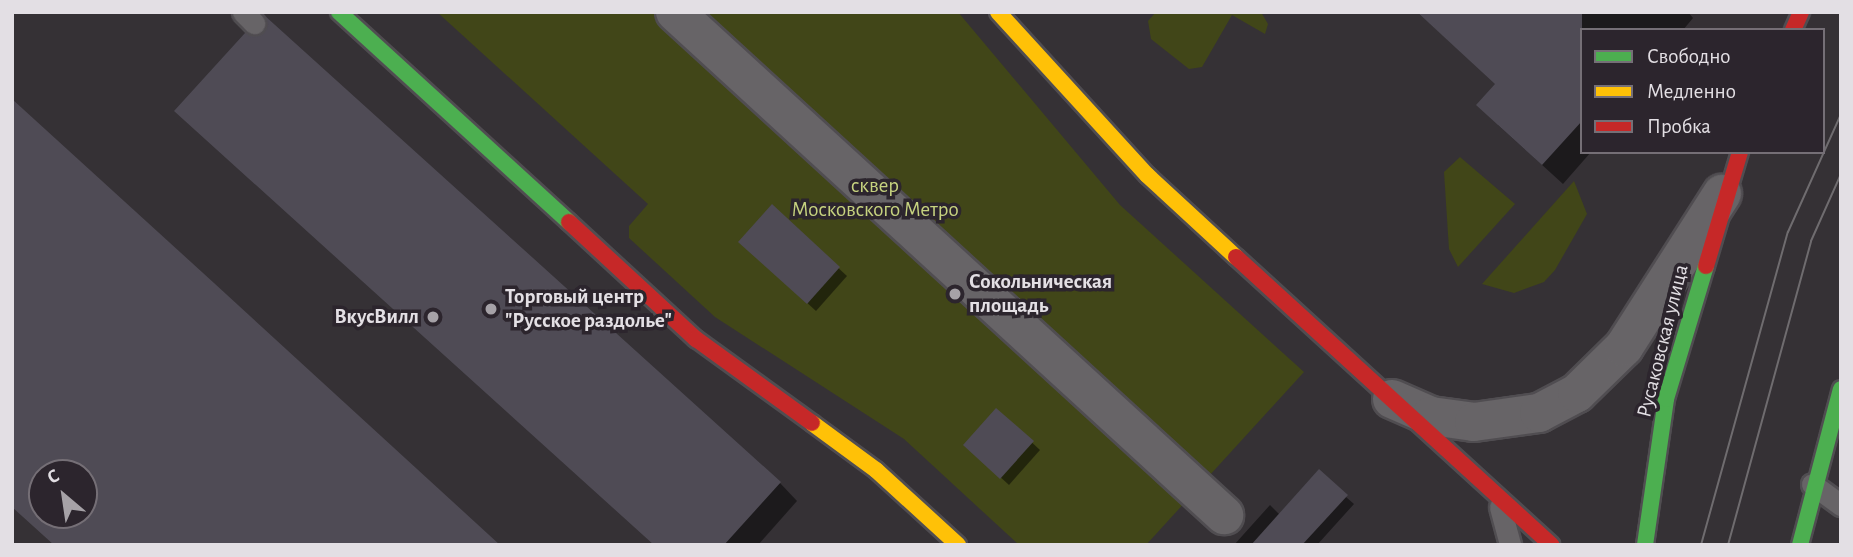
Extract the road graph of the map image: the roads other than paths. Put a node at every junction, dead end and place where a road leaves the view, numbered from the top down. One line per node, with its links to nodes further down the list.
1 (339, 12): 15 (street)
2 (675, 12): 13 (street)
3 (998, 12): 9 (street)
4 (1801, 12): 5 (street)
5 (1794, 28)
6 (1739, 154): 7 (street, Русаковская улица)
7 (1725, 189): 9 (street); 17 (street, Русаковская улица)
8 (1841, 389): 11 (street)
9 (1392, 399): 10 (street)
10 (1485, 484): 14 (street); 16 (lane)
11 (1812, 484): 12 (lane); 18 (street)
12 (1841, 505)
13 (1224, 515)
14 (1545, 541)
15 (958, 545)
16 (1510, 545)
17 (1645, 545)
18 (1800, 545)

